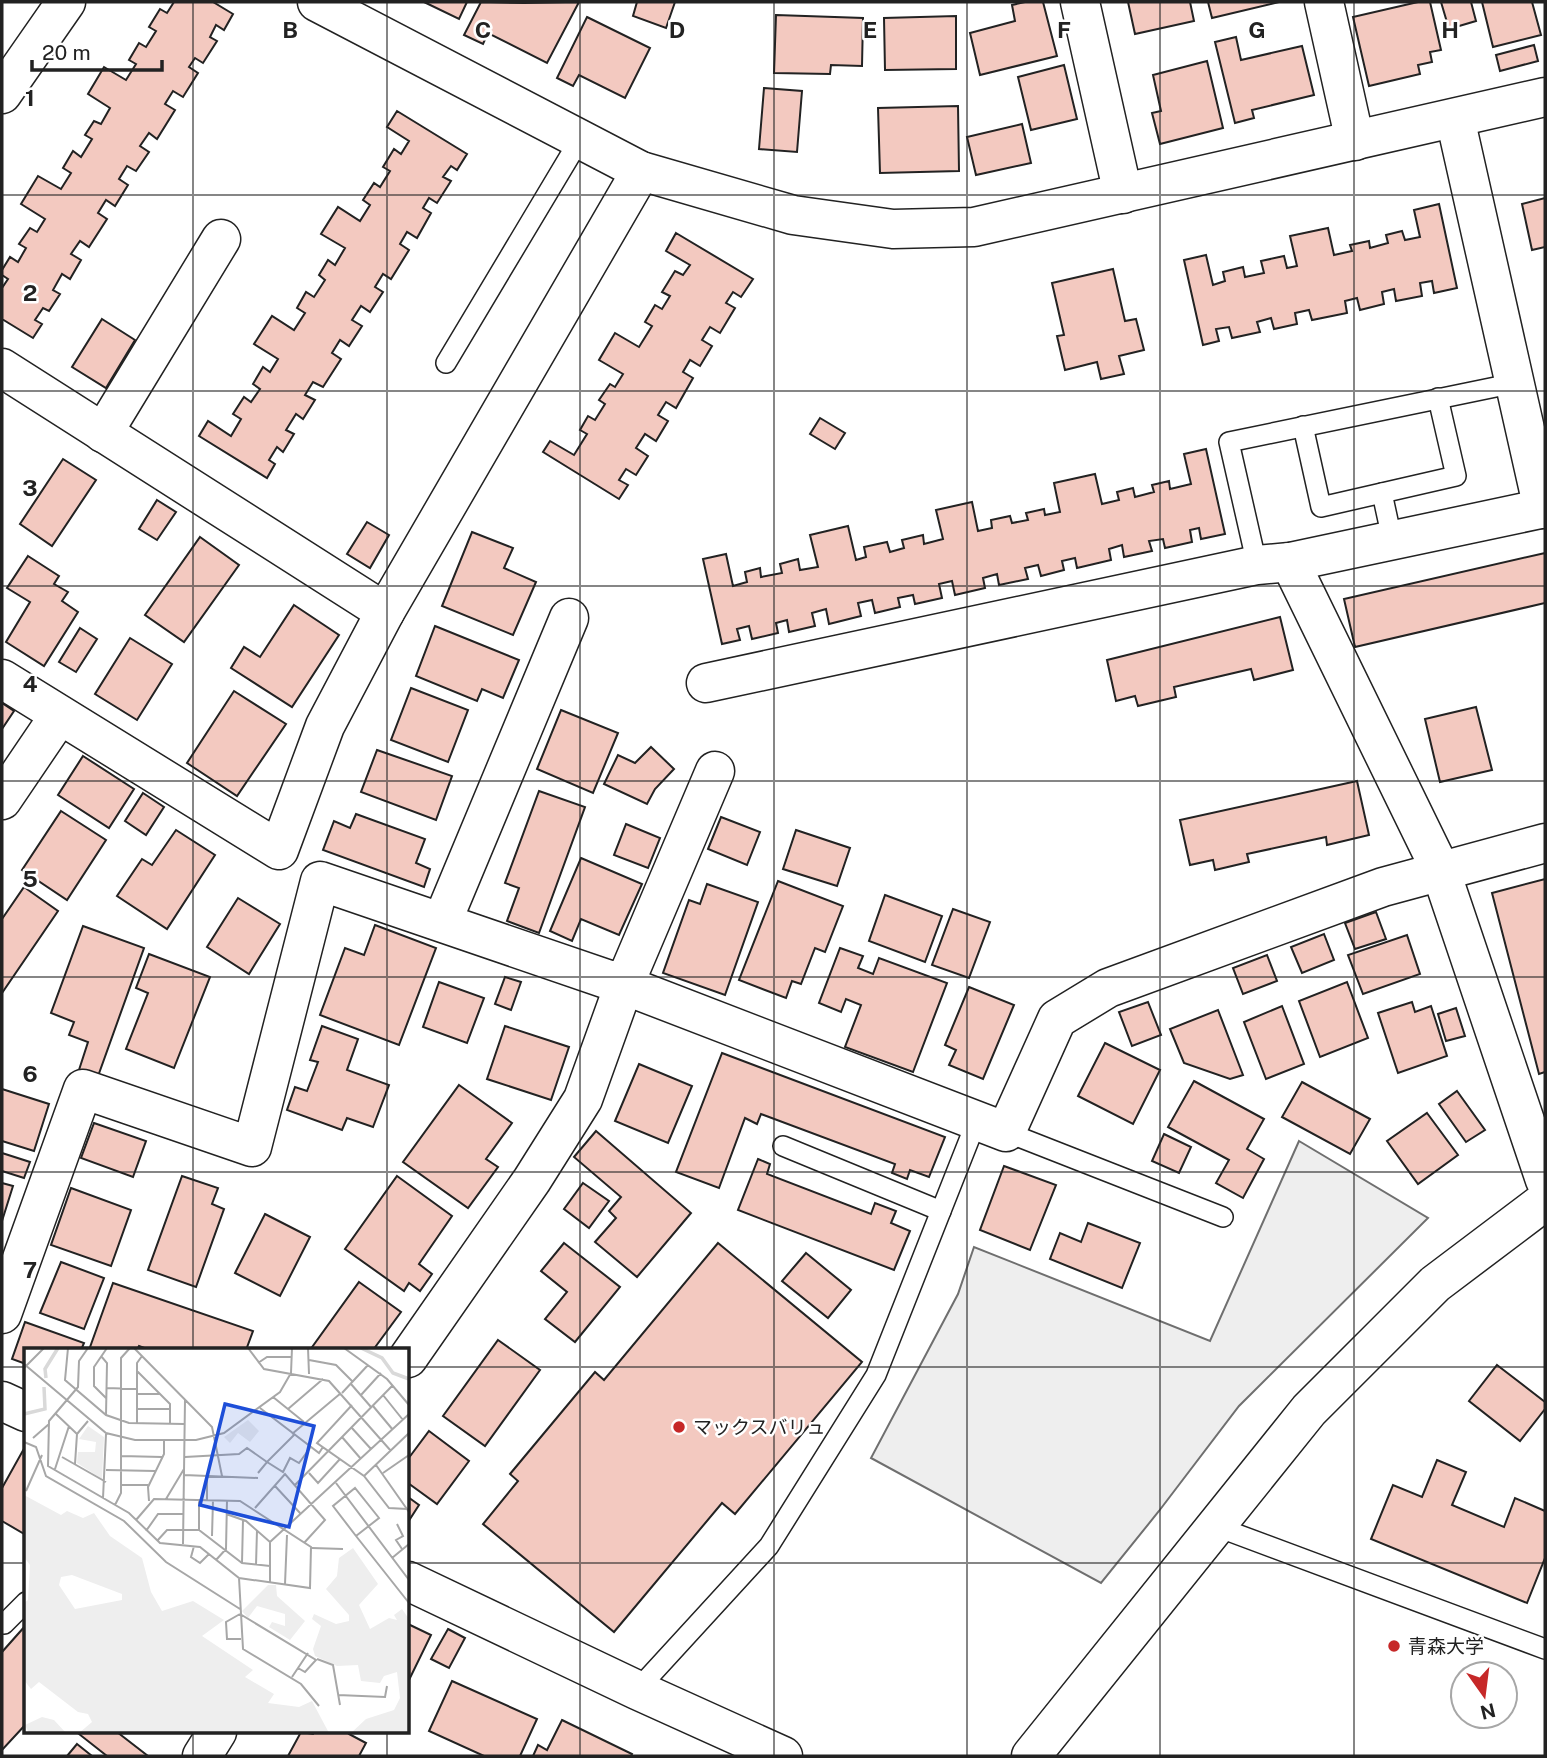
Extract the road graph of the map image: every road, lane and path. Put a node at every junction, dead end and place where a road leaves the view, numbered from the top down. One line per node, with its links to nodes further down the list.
1 (66, 2): 5 (street)
2 (317, 2): 8 (street)
3 (1080, 2): 11 (street)
4 (1324, 2): 9 (street)
5 (2, 94)
6 (1545, 97): 7 (street)
7 (1455, 118): 9 (street); 15 (street)
8 (580, 139): 10 (street); 13 (lane)
9 (1355, 141): 11 (street)
10 (642, 171): 11 (street); 23 (street)
11 (1123, 194)
12 (221, 239): 18 (street)
13 (446, 363)
14 (2, 368): 18 (street)
15 (1515, 383): 16 (lane); 20 (street)
16 (1438, 398): 17 (lane); 19 (lane)
17 (1304, 426): 19 (lane); 22 (lane)
18 (103, 433): 23 (street)
19 (1382, 493): 21 (lane)
20 (1544, 509): 21 (street)
21 (1392, 539): 22 (street)
22 (1274, 564): 26 (street); 31 (street)
23 (385, 612): 27 (street)
24 (569, 618): 32 (street)
25 (2, 679): 27 (street)
26 (706, 683)
27 (59, 716): 29 (street)
28 (715, 771): 33 (street)
29 (2, 800)
30 (1545, 843): 31 (street)
31 (1440, 869): 34 (street); 36 (street)
32 (442, 922): 33 (street); 40 (street)
33 (624, 985): 34 (street); 41 (street)
34 (991, 1126): 38 (lane); 39 (lane)
35 (783, 1146): 38 (lane)
36 (1545, 1180)
37 (1545, 1201): 44 (street)
38 (941, 1211): 49 (lane)
39 (1223, 1217)
40 (2, 1314)
41 (410, 1355)
42 (2, 1401): 43 (street)
43 (24, 1411)
44 (1214, 1526): 48 (lane); 53 (street)
45 (410, 1582): 49 (street)
46 (24, 1604): 47 (lane)
47 (4, 1624)
48 (1545, 1649)
49 (637, 1690): 52 (street)
50 (215, 1734): 51 (street)
51 (202, 1756)
52 (783, 1756)
53 (1031, 1756)

